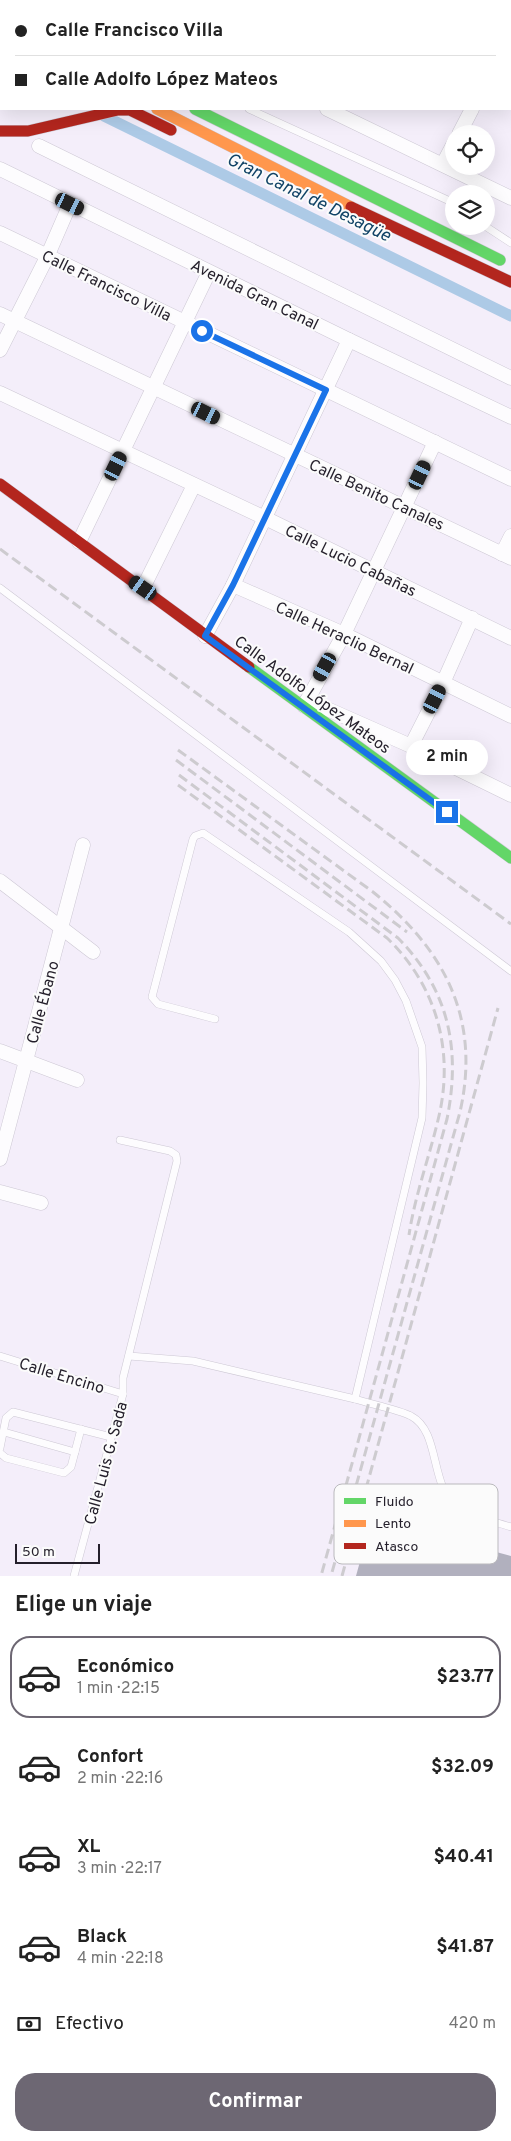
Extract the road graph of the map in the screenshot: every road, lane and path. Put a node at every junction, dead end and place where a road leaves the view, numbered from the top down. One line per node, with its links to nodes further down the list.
1 (159, 110): 14 (main road)
2 (197, 110): 9 (main road)
3 (251, 110): 16 (lane)
4 (471, 110): 7 (street)
5 (344, 113): 12 (street)
6 (231, 115): 9 (main road)
7 (464, 125)
8 (0, 131): 14 (main road)
9 (268, 145): 22 (main road)
10 (40, 146): 30 (street)
11 (445, 160): 12 (street)
12 (443, 164): 15 (street)
13 (0, 168): 17 (street, Avenida Gran Canal)
14 (309, 184): 24 (main road)
15 (511, 198)
16 (445, 199)
17 (70, 204): 21 (street); 23 (street, Avenida Gran Canal)
18 (0, 233): 21 (street, Calle Francisco Villa)
19 (495, 233): 20 (lane)
20 (511, 243)
21 (47, 257): 26 (street); 27 (street, Calle Francisco Villa)
22 (511, 265)
23 (209, 272): 27 (street); 28 (street, Avenida Gran Canal)
24 (511, 282)
25 (0, 314): 26 (street, Calle Benito Canales)
26 (14, 321): 29 (street); 31 (street, Calle Benito Canales)
27 (185, 323): 31 (street); 32 (street, Calle Francisco Villa)
28 (348, 340): 32 (street); 34 (street, Avenida Gran Canal)
29 (0, 350)
30 (511, 378)
31 (154, 388): 36 (street); 37 (street, Calle Benito Canales)
32 (326, 390): 35 (street, Calle Francisco Villa); 37 (street)
33 (0, 393): 36 (street, Calle Lucio Cabañas)
34 (511, 417)
35 (435, 442): 38 (street, Calle Francisco Villa); 41 (street)
36 (123, 451): 40 (street, Calle Lucio Cabañas); 44 (street)
37 (294, 455): 41 (street, Calle Benito Canales); 42 (street)
38 (511, 479)
39 (0, 484): 44 (main road, Calle Adolfo López Mateos)
40 (194, 485): 42 (street, Calle Lucio Cabañas); 49 (street)
41 (404, 508): 45 (street, Calle Benito Canales); 46 (street)
42 (265, 518): 46 (street, Calle Lucio Cabañas); 47 (street)
43 (511, 536): 45 (street)
44 (79, 542): 49 (main road, Calle Adolfo López Mateos)
45 (507, 556)
46 (372, 571): 50 (street, Calle Lucio Cabañas); 51 (street)
47 (233, 585): 51 (street, Calle Heraclio Bernal); 52 (street)
48 (0, 588): 64 (lane)
49 (143, 588): 52 (main road, Calle Adolfo López Mateos)
50 (472, 618): 53 (street, Calle Lucio Cabañas); 54 (street)
51 (344, 634): 54 (street, Calle Heraclio Bernal); 55 (street)
52 (205, 636): 55 (main road, Calle Adolfo López Mateos)
53 (511, 638)
54 (443, 683): 56 (street, Calle Heraclio Bernal); 57 (street)
55 (305, 703): 57 (street); 60 (main road, Calle Adolfo López Mateos)
56 (511, 716)
57 (411, 746): 58 (street)
58 (511, 795)
59 (82, 845): 62 (street, Calle Ébano)
60 (511, 858)
61 (0, 881): 62 (street)
62 (61, 927): 63 (street); 67 (street, Calle Ébano)
63 (94, 952)
64 (511, 971)
65 (216, 1019): 76 (lane)
66 (0, 1051): 67 (street)
67 (26, 1061): 68 (street); 70 (street, Calle Ébano)
68 (77, 1080)
69 (120, 1140): 74 (lane, Calle Luis G. Sada)
70 (0, 1159)
71 (0, 1192): 72 (street)
72 (41, 1202)
73 (0, 1356): 75 (lane, Calle Encino)
74 (129, 1356): 75 (lane, Calle Luis G. Sada); 76 (lane)
75 (123, 1394): 79 (lane, Calle Luis G. Sada)
76 (355, 1399): 83 (lane)
77 (81, 1429): 78 (lane); 79 (lane); 81 (lane)
78 (4, 1432): 80 (lane); 81 (lane)
79 (112, 1437): 86 (lane, Calle Luis G. Sada)
80 (0, 1448)
81 (75, 1452): 82 (lane)
82 (0, 1453)
83 (441, 1484)
84 (498, 1523): 85 (lane)
85 (511, 1527)
86 (74, 1576)

